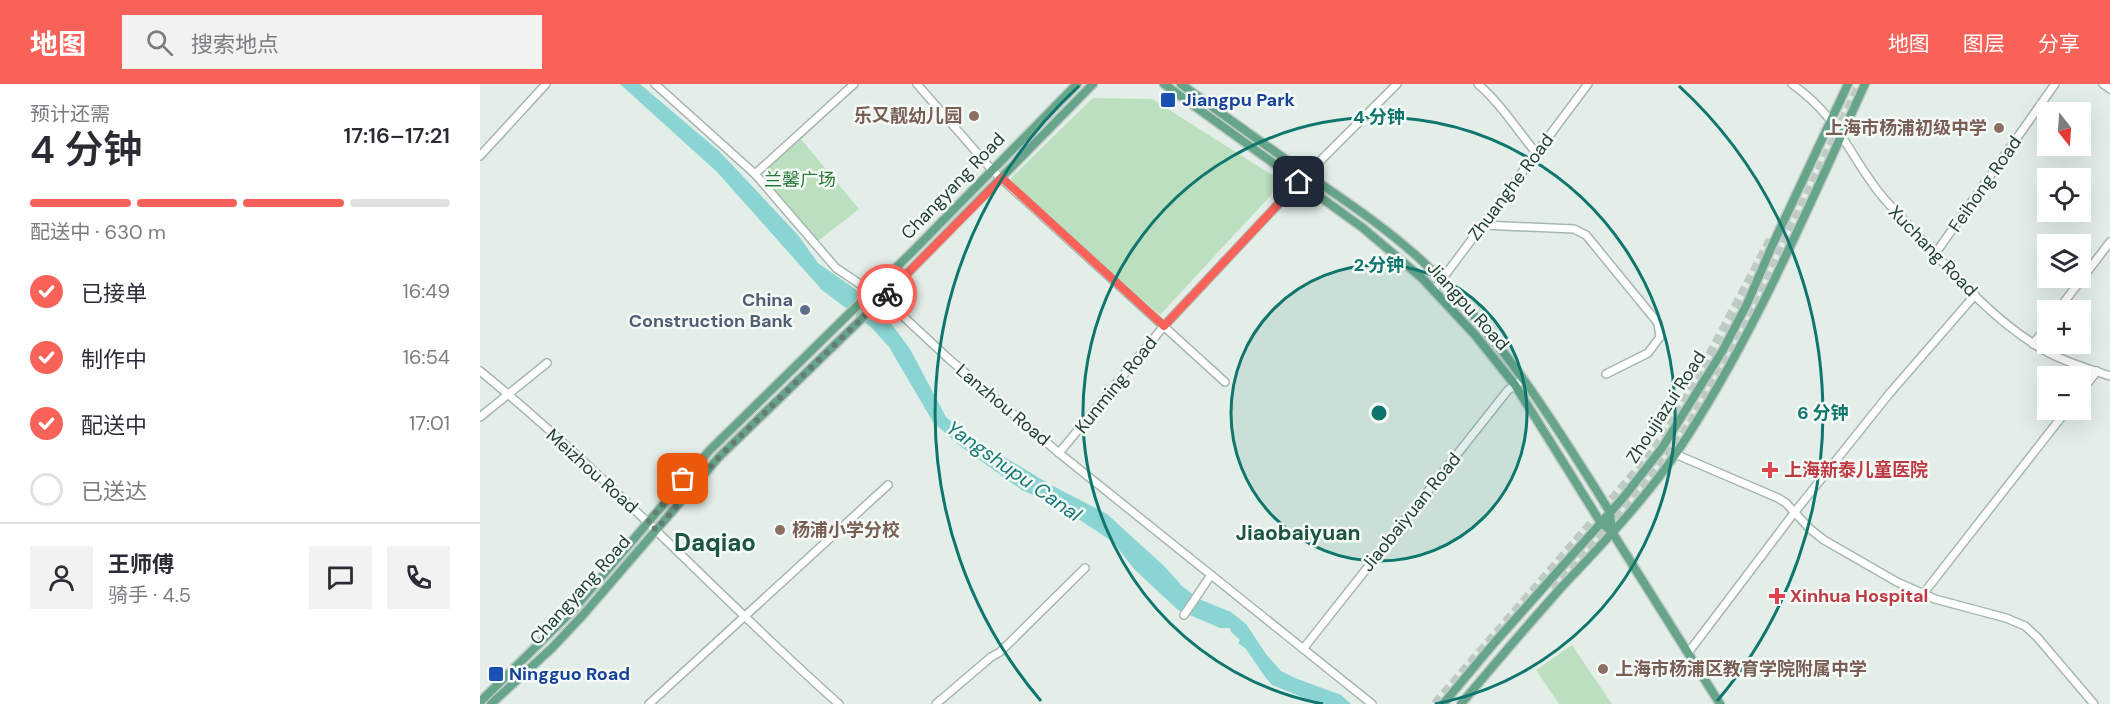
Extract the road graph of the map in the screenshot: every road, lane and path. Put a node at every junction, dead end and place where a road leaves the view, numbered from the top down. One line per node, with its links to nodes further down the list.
1 (546, 84): 21 (street)
2 (657, 84): 23 (street, Lanzhou Road)
3 (854, 84): 23 (street)
4 (917, 84): 22 (street)
5 (1077, 84): 22 (main road, Changyang Road)
6 (1093, 84): 25 (main road, Changyang Road)
7 (1164, 84): 26 (main road, Jiangpu Road)
8 (1181, 84): 24 (main road, Jiangpu Road)
9 (1397, 84): 24 (street, Kunming Road)
10 (1478, 84): 20 (street)
11 (1588, 84): 20 (street, Zhuanghe Road)
12 (1792, 84): 18 (street, Xuchang Road)
13 (1848, 84): 18 (main road, Zhoujiazui Road)
14 (1865, 84): 19 (main road, Zhoujiazui Road)
15 (2055, 84): 29 (street, Feihong Road)
16 (2103, 84): 17 (street)
17 (2110, 89)
18 (1831, 119): 19 (street, Xuchang Road); 54 (main road, Zhoujiazui Road)
19 (1842, 134): 29 (street, Xuchang Road); 52 (main road, Zhoujiazui Road)
20 (1537, 154): 27 (street, Zhuanghe Road)
21 (480, 156)
22 (992, 170): 25 (street); 32 (main road, Changyang Road)
23 (755, 174): 32 (street, Lanzhou Road)
24 (1307, 174): 26 (street, Kunming Road); 30 (main road, Jiangpu Road)
25 (1002, 178): 34 (main road, Changyang Road); 36 (street)
26 (1299, 182): 31 (main road, Jiangpu Road); 36 (street, Kunming Road)
27 (1483, 225): 30 (street, Zhuanghe Road); 42 (street)
28 (2110, 242): 35 (street)
29 (1935, 254): 33 (street, Xuchang Road)
30 (1442, 280): 31 (street, Zhuanghe Road); 44 (main road, Jiangpu Road)
31 (1434, 290): 47 (main road, Jiangpu Road)
32 (872, 292): 34 (street, Lanzhou Road); 56 (main road, Changyang Road)
33 (1975, 295): 38 (street, Xuchang Road); 55 (street)
34 (882, 299): 51 (street, Lanzhou Road); 58 (main road, Changyang Road)
35 (2066, 300)
36 (1164, 326): 46 (street); 51 (street, Kunming Road)
37 (2037, 339): 38 (street)
38 (2033, 344): 41 (street, Xuchang Road)
39 (547, 363): 48 (street)
40 (480, 371): 48 (street, Meizhou Road)
41 (2097, 371): 43 (street, Xuchang Road); 45 (street)
42 (1606, 374)
43 (2110, 376)
44 (1524, 379): 47 (street, Jiaobaiyuan Road); 54 (main road, Jiangpu Road)
45 (2091, 379)
46 (1225, 382)
47 (1515, 385): 57 (main road, Jiangpu Road); 65 (street, Jiaobaiyuan Road)
48 (509, 394): 49 (street); 56 (street, Meizhou Road)
49 (480, 417)
50 (2059, 420): 62 (street)
51 (1059, 453): 61 (street, Lanzhou Road)
52 (1675, 454): 55 (street); 59 (main road, Zhoujiazui Road)
53 (888, 485): 64 (street)
54 (1610, 512): 57 (main road, Zhoujiazui Road); 59 (main road, Jiangpu Road)
55 (1794, 513): 62 (street); 66 (street)
56 (648, 522): 58 (street, Meizhou Road); 67 (main road, Changyang Road)
57 (1601, 523): 59 (main road, Jiangpu Road); 73 (main road, Zhoujiazui Road)
58 (656, 530): 64 (street, Meizhou Road); 68 (main road, Changyang Road)
59 (1612, 532): 66 (main road, Jiangpu Road); 74 (main road, Zhoujiazui Road)
60 (1085, 568): 71 (street)
61 (1211, 575): 63 (street); 65 (street, Lanzhou Road)
62 (1923, 594): 76 (street)
63 (1184, 615)
64 (745, 616): 69 (street); 70 (street, Meizhou Road)
65 (1303, 650): 72 (street, Lanzhou Road)
66 (1688, 653): 75 (main road, Jiangpu Road)
67 (480, 702)
68 (491, 704)
69 (649, 704)
70 (839, 704)
71 (936, 704)
72 (1372, 704)
73 (1443, 704)
74 (1461, 704)
75 (1720, 704)
76 (2094, 704)

